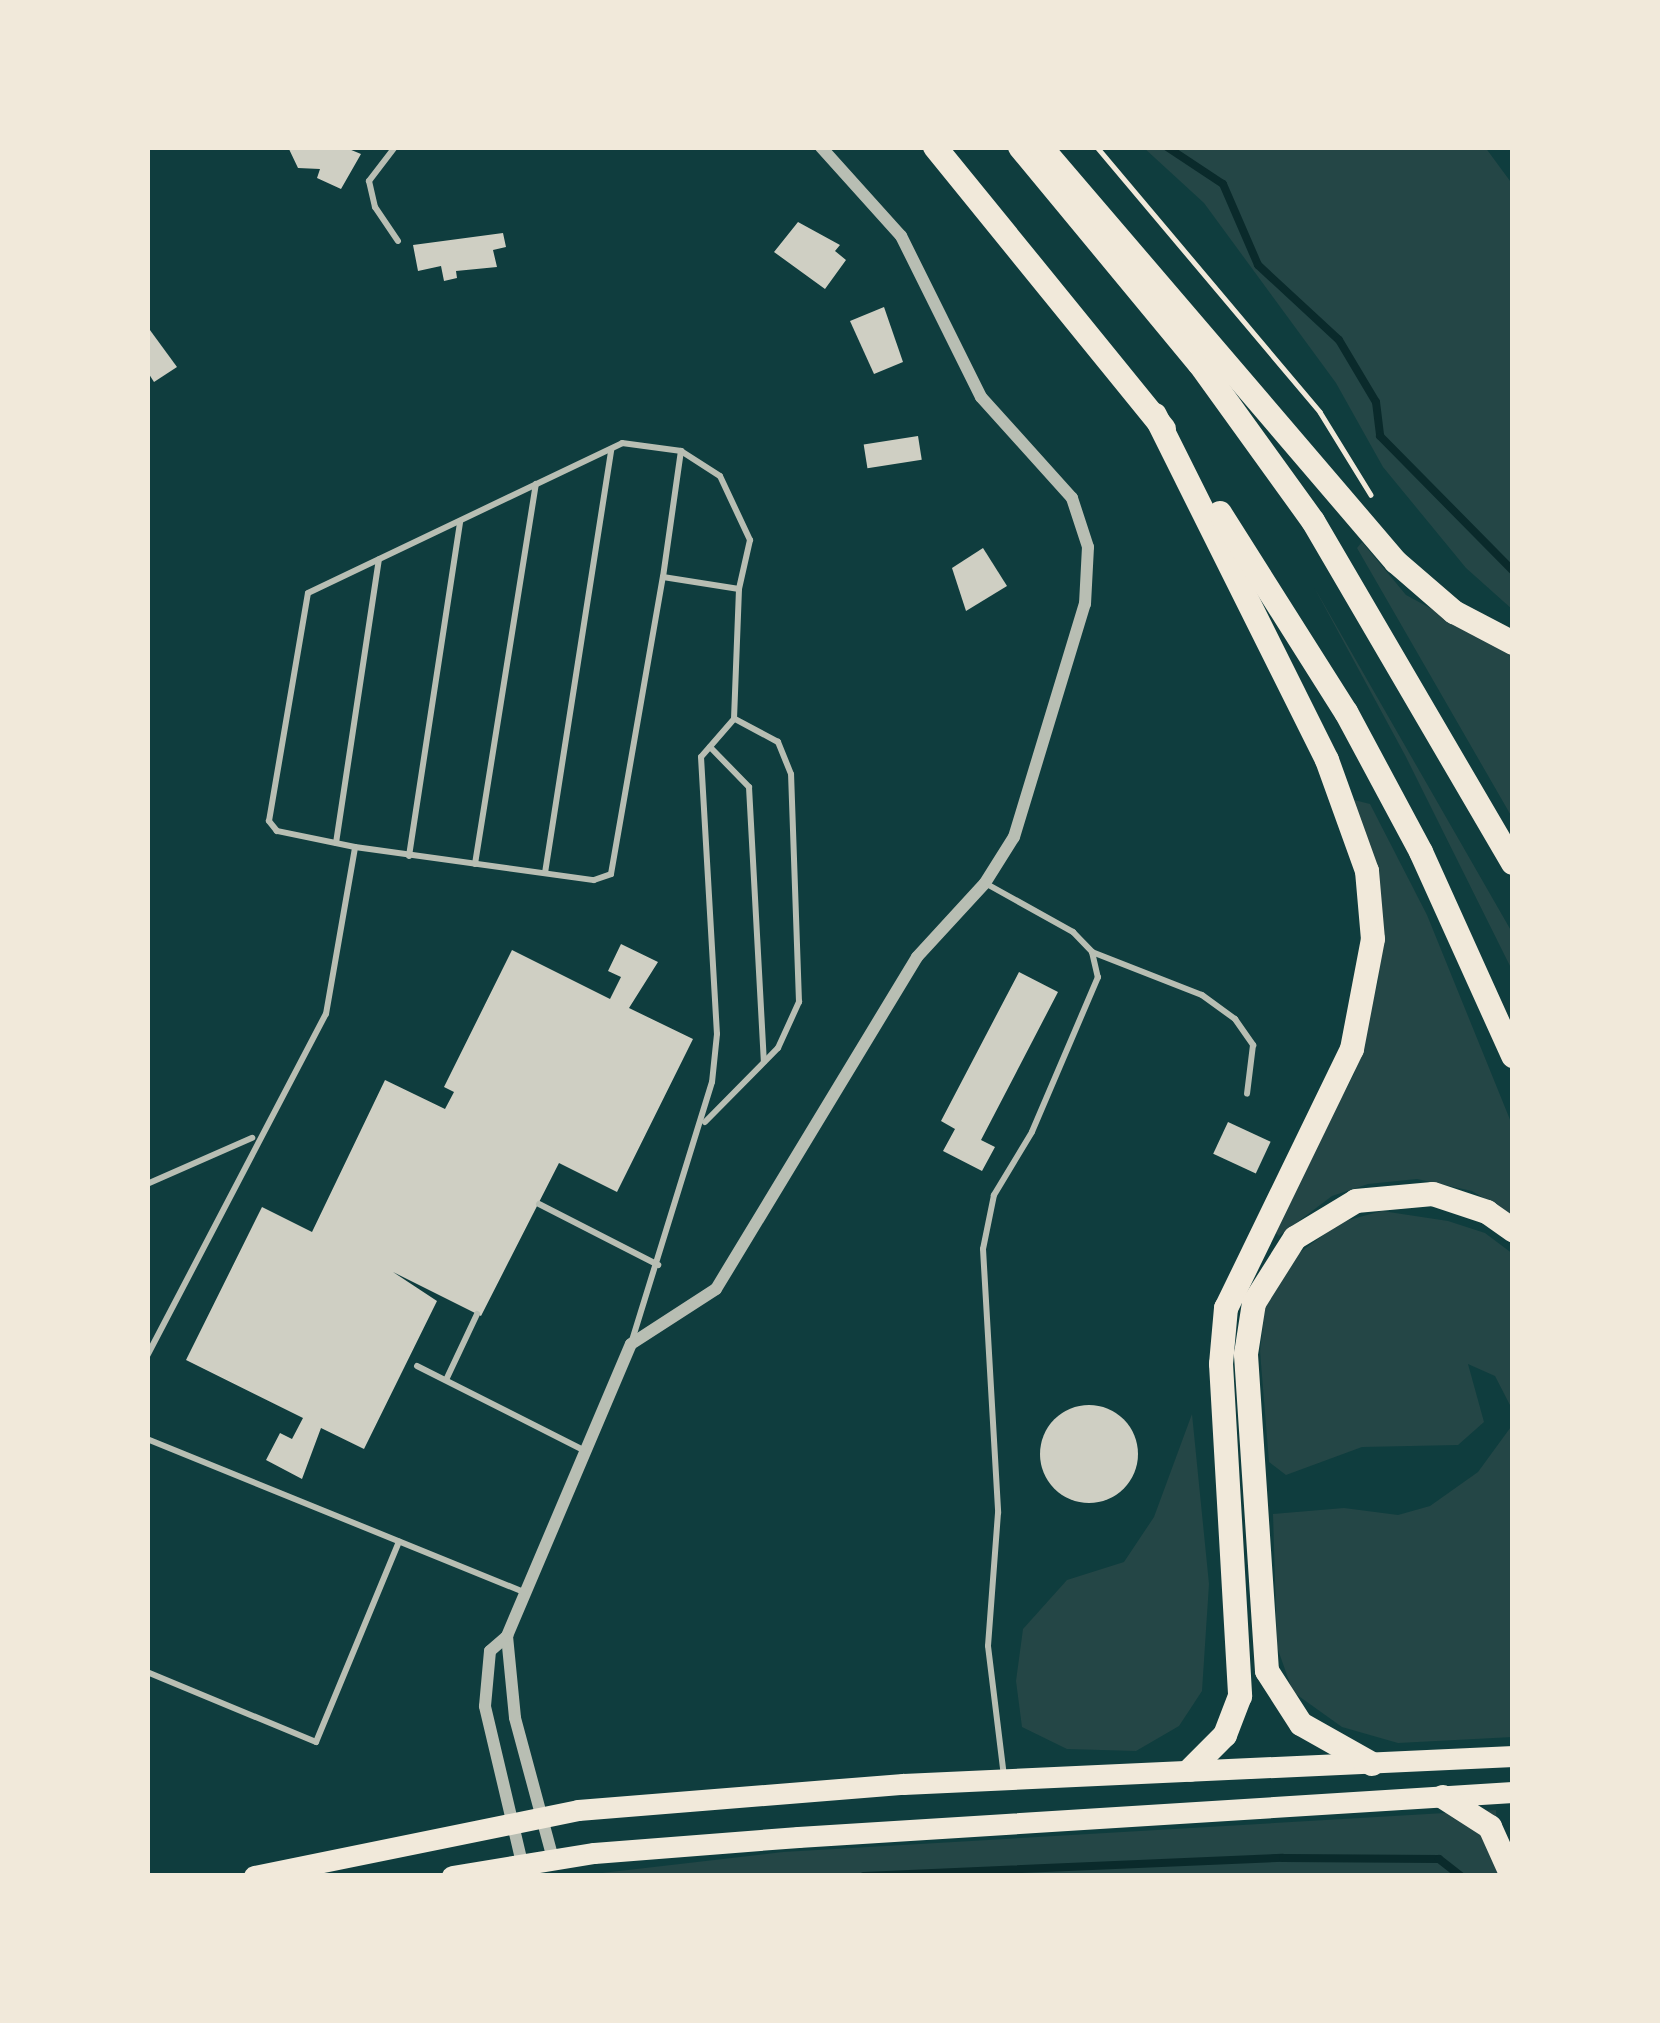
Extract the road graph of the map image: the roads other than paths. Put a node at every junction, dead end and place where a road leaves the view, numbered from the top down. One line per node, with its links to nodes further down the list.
1 (394, 147): 6 (lane)
2 (820, 147): 24 (street)
3 (935, 147): 7 (highway)
4 (1020, 147): 21 (highway)
5 (1041, 147): 15 (highway)
6 (398, 241)
7 (1155, 415): 26 (highway); 48 (highway)
8 (611, 448): 9 (lane); 10 (lane); 23 (lane)
9 (681, 451): 13 (lane); 14 (lane)
10 (536, 484): 11 (lane); 22 (lane)
11 (460, 521): 12 (lane); 20 (lane)
12 (379, 559): 18 (lane); 18 (lane)
13 (663, 577): 14 (lane); 23 (lane)
14 (739, 590): 16 (lane)
15 (1513, 643)
16 (734, 719): 17 (lane); 27 (lane)
17 (710, 747): 27 (lane); 29 (lane)
18 (336, 843): 19 (lane)
19 (355, 847): 20 (lane); 30 (lane)
20 (409, 856): 22 (lane)
21 (1513, 863)
22 (475, 864): 23 (lane)
23 (544, 873)
24 (985, 883): 25 (lane); 36 (street)
25 (1092, 952): 28 (lane); 49 (lane)
26 (1513, 1056)
27 (764, 1062): 29 (lane)
28 (1247, 1094)
29 (702, 1125): 34 (lane)
30 (255, 1137): 31 (lane); 37 (lane)
31 (147, 1184)
32 (539, 1204): 34 (lane)
33 (1513, 1230): 47 (highway)
34 (658, 1265): 36 (lane)
35 (477, 1314): 39 (lane)
36 (631, 1344): 41 (street)
37 (147, 1356)
38 (417, 1366): 39 (lane)
39 (446, 1380): 41 (lane)
40 (147, 1439): 42 (lane)
41 (585, 1451): 43 (street)
42 (399, 1541): 43 (lane); 45 (lane)
43 (526, 1593): 44 (street)
44 (507, 1636): 52 (street); 53 (street)
45 (147, 1672)
46 (1513, 1756): 47 (main road)
47 (1372, 1764): 48 (main road)
48 (1190, 1770): 49 (main road)
49 (1005, 1780): 52 (main road)
50 (1513, 1792): 51 (main road)
51 (1443, 1797): 54 (main road); 58 (highway)
52 (538, 1815): 53 (main road); 54 (street)
53 (510, 1819): 55 (street); 56 (main road)
54 (555, 1867): 55 (main road)
55 (524, 1869): 57 (main road)
56 (254, 1876)
57 (452, 1876)
58 (1512, 1876)

